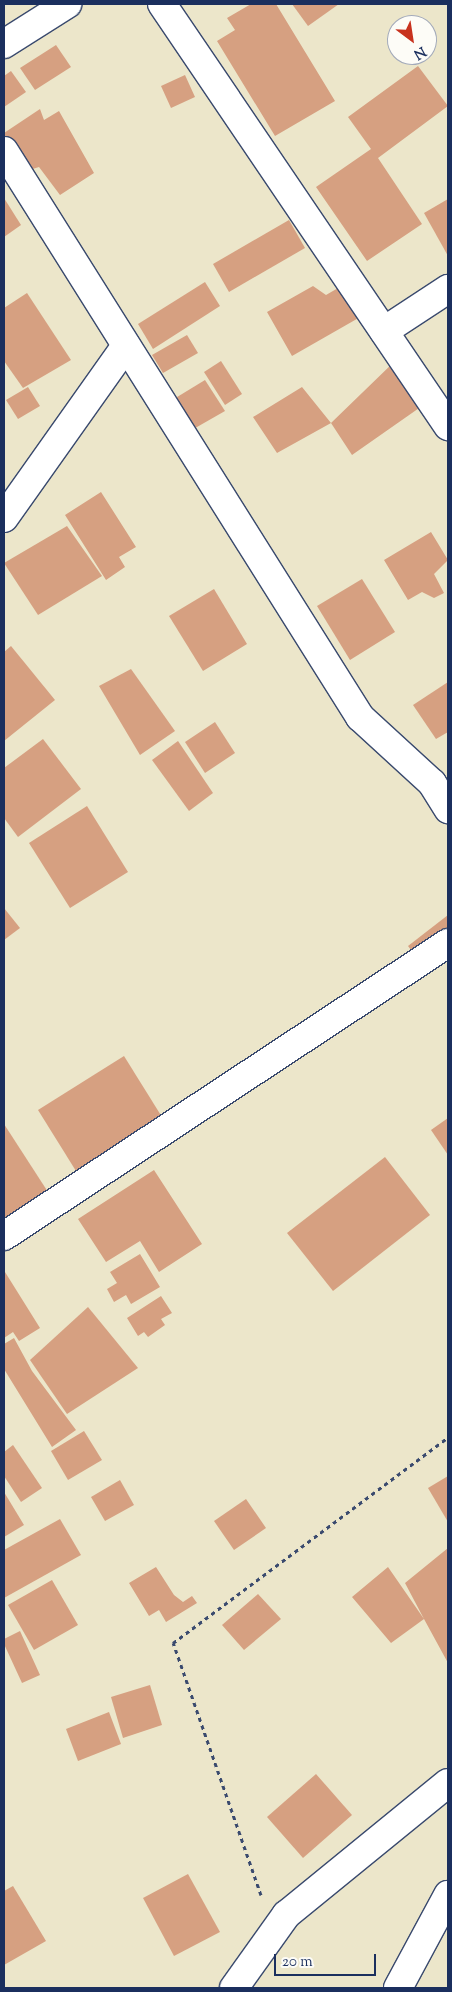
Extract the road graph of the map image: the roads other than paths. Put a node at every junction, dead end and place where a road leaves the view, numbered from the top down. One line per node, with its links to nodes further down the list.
1 (67, 4): 3 (street)
2 (162, 4): 6 (street)
3 (4, 44)
4 (4, 151): 7 (street)
5 (448, 289): 6 (street)
6 (384, 331): 8 (street)
7 (126, 346): 9 (street); 10 (street)
8 (448, 426)
9 (4, 518)
10 (448, 809)
11 (448, 943): 12 (street)
12 (4, 1236)
13 (448, 1783): 15 (street)
14 (448, 1895): 16 (street)
15 (234, 1988)
16 (398, 1988)

